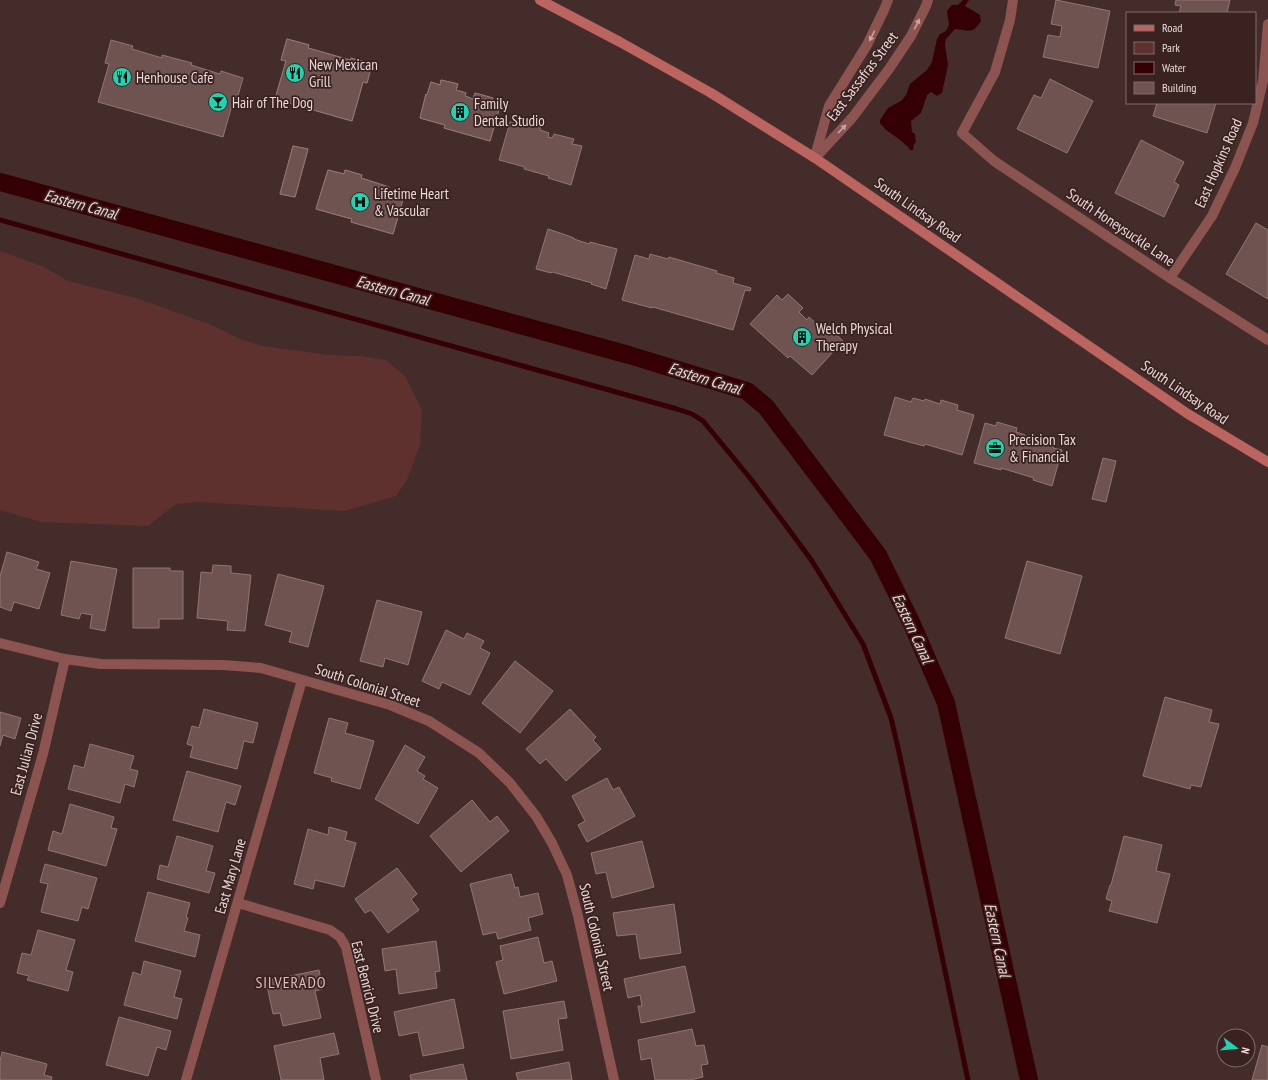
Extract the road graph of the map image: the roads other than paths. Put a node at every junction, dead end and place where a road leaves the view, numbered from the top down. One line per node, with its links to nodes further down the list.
1 (540, 0): 6 (main road, South Lindsay Road)
2 (888, 0): 6 (street, East Sassafras Street, one-way to 6)
3 (928, 0): 6 (street, East Sassafras Street, one-way to 3)
4 (1014, 0): 7 (street, South Honeysuckle Lane)
5 (1268, 24): 7 (street, East Hopkins Road)
6 (815, 158): 9 (main road, South Lindsay Road)
7 (1170, 278): 8 (street, South Honeysuckle Lane)
8 (1268, 340)
9 (1268, 462)
10 (0, 642): 11 (street, South Colonial Street)
11 (65, 659): 12 (street, South Colonial Street); 13 (street, East Julian Drive)
12 (302, 680): 14 (street, East Mary Lane); 17 (street, South Colonial Street)
13 (0, 903)
14 (238, 903): 15 (street, East Mary Lane); 16 (street, East Benrich Drive)
15 (186, 1080)
16 (376, 1080)
17 (614, 1080)

